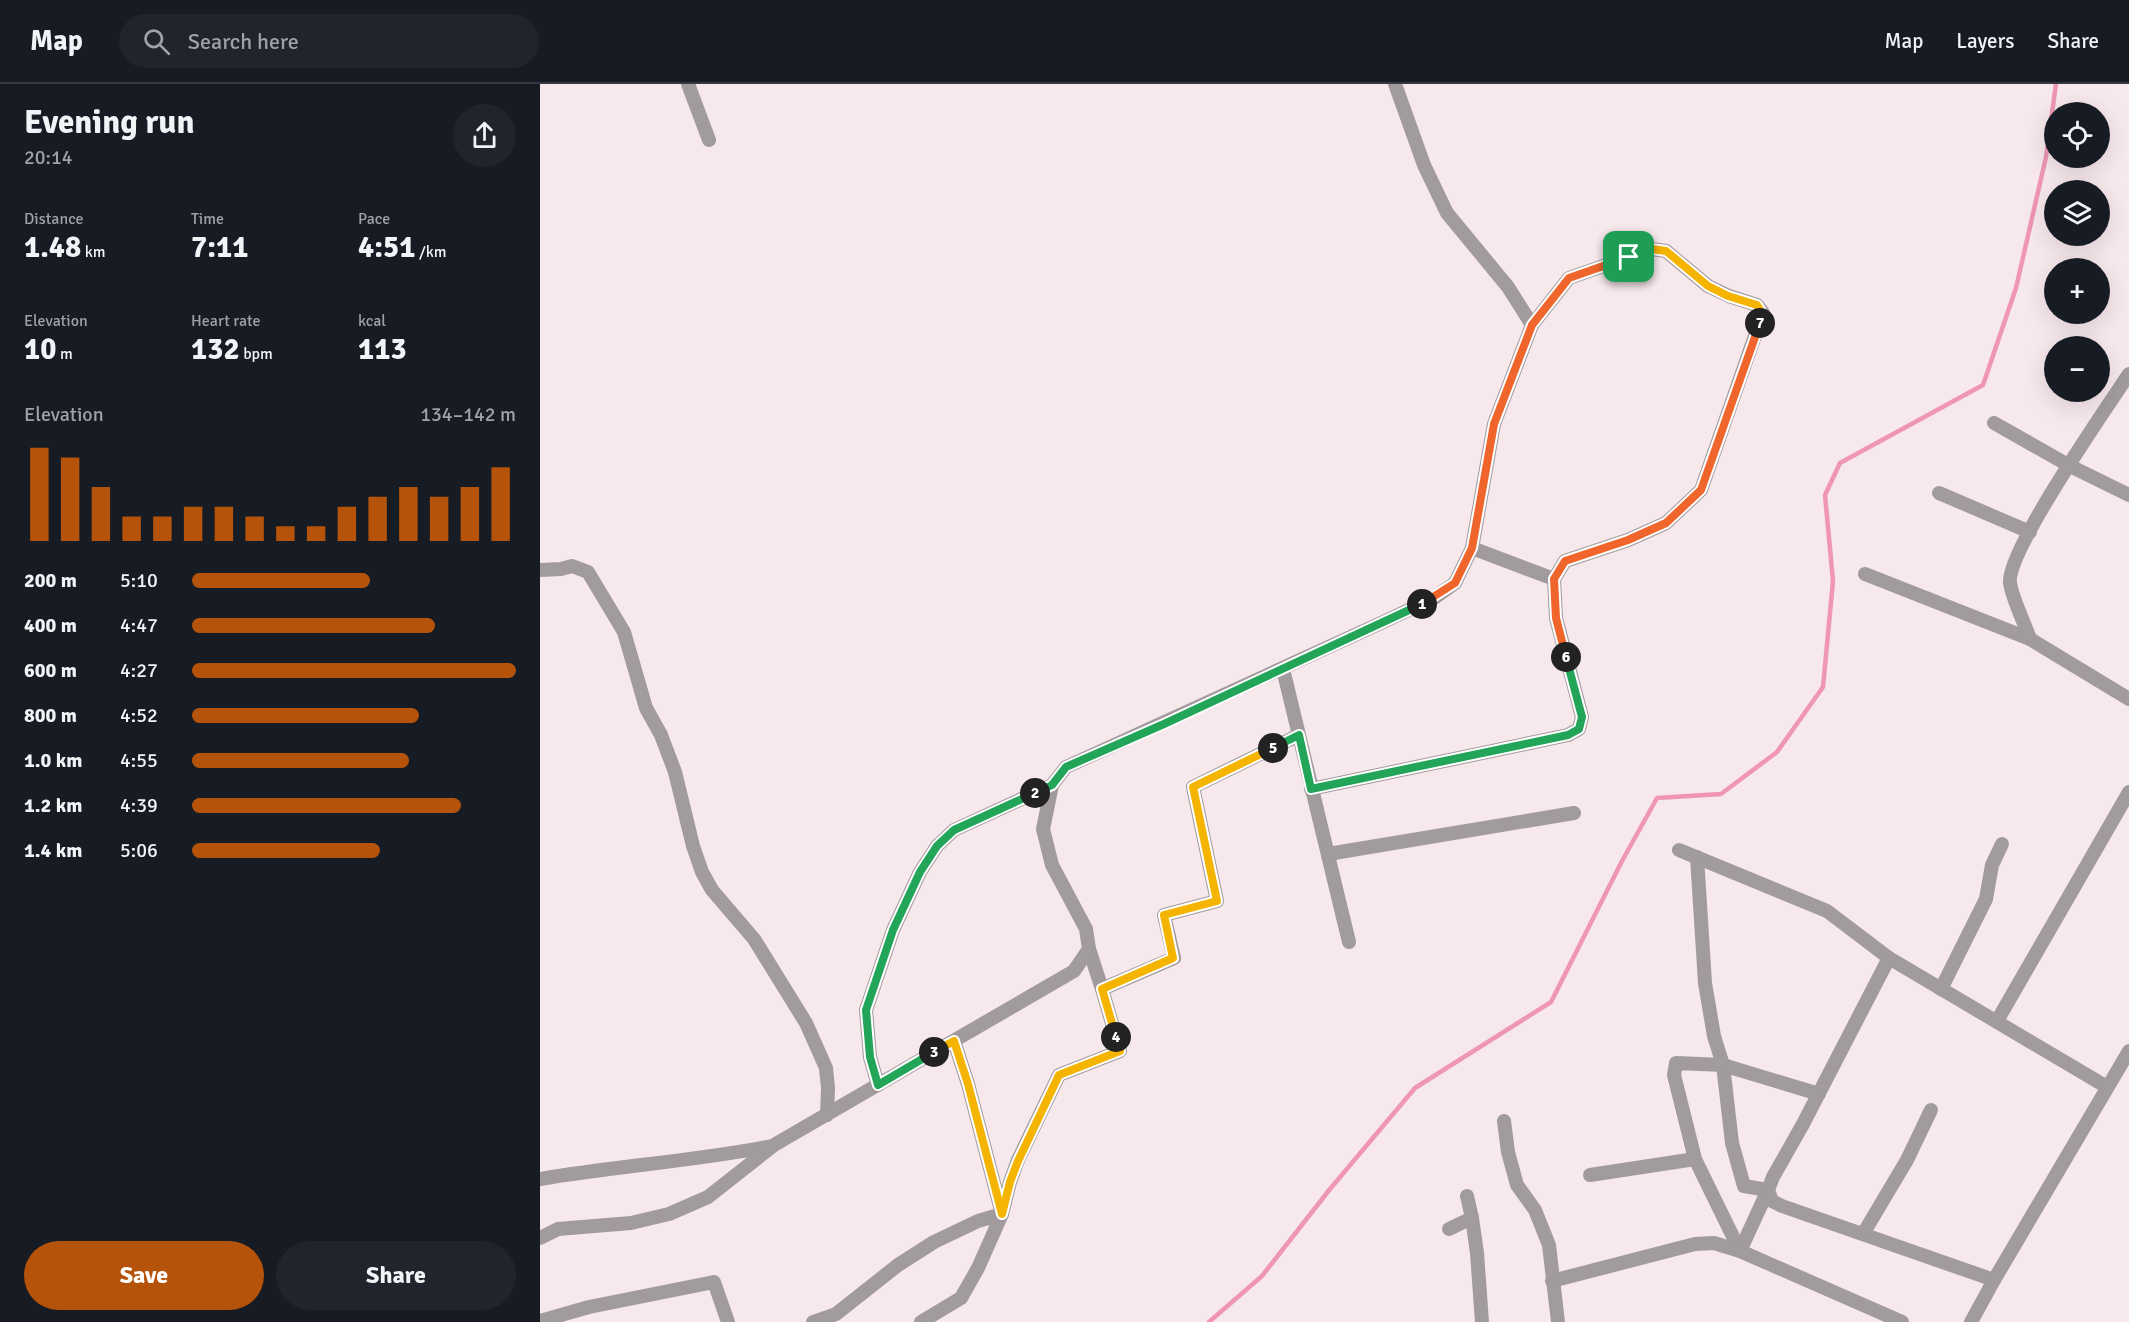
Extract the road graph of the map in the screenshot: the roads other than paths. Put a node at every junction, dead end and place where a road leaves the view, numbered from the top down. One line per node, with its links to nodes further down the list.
1 (688, 84): 3 (street)
2 (1395, 84): 4 (street)
3 (709, 140)
4 (1532, 325): 11 (street); 14 (street)
5 (2129, 374): 7 (street)
6 (1995, 423): 7 (street)
7 (2070, 466): 9 (street); 10 (street)
8 (1939, 493): 10 (street)
9 (2129, 495)
10 (2030, 532): 15 (street)
11 (1472, 548): 14 (street); 16 (street)
12 (540, 570): 40 (street)
13 (1866, 574): 15 (street)
14 (1554, 579): 20 (street)
15 (2030, 639): 17 (street)
16 (1283, 669): 18 (street); 19 (street)
17 (2129, 699)
18 (1299, 735): 20 (street); 30 (street)
19 (1052, 785): 28 (street); 36 (street)
20 (1311, 789): 25 (street)
21 (2129, 792): 32 (street)
22 (1574, 813): 25 (street)
23 (2002, 844): 31 (street)
24 (1679, 850): 26 (street)
25 (1328, 854): 27 (street)
26 (1697, 857): 29 (street); 35 (street)
27 (1349, 942)
28 (1089, 949): 30 (street); 33 (street)
29 (1889, 958): 31 (street); 38 (street)
30 (1102, 989): 48 (street)
31 (1941, 989): 32 (street)
32 (1997, 1021): 37 (street)
33 (954, 1041): 36 (street); 48 (street)
34 (2129, 1051): 37 (street)
35 (1723, 1065): 38 (street); 43 (street); 46 (street)
36 (878, 1085): 40 (street)
37 (2108, 1087): 54 (street)
38 (1819, 1095): 46 (street)
39 (1931, 1110): 51 (street)
40 (827, 1115): 42 (street)
41 (1504, 1121): 55 (street)
42 (774, 1145): 45 (street); 52 (street)
43 (1695, 1159): 44 (street); 53 (street)
44 (1590, 1175)
45 (540, 1179)
46 (1768, 1190): 51 (street); 53 (street)
47 (1467, 1196): 49 (street)
48 (1002, 1214): 58 (street); 59 (street)
49 (1472, 1218): 50 (street); 60 (street)
50 (1449, 1229)
51 (1863, 1234): 54 (street)
52 (540, 1238)
53 (1740, 1251): 55 (street); 62 (street)
54 (1994, 1280): 63 (street)
55 (1552, 1281): 61 (street)
56 (540, 1321): 57 (street)
57 (728, 1322)
58 (813, 1322)
59 (921, 1322)
60 (1482, 1322)
61 (1558, 1322)
62 (1902, 1322)
63 (1971, 1322)

